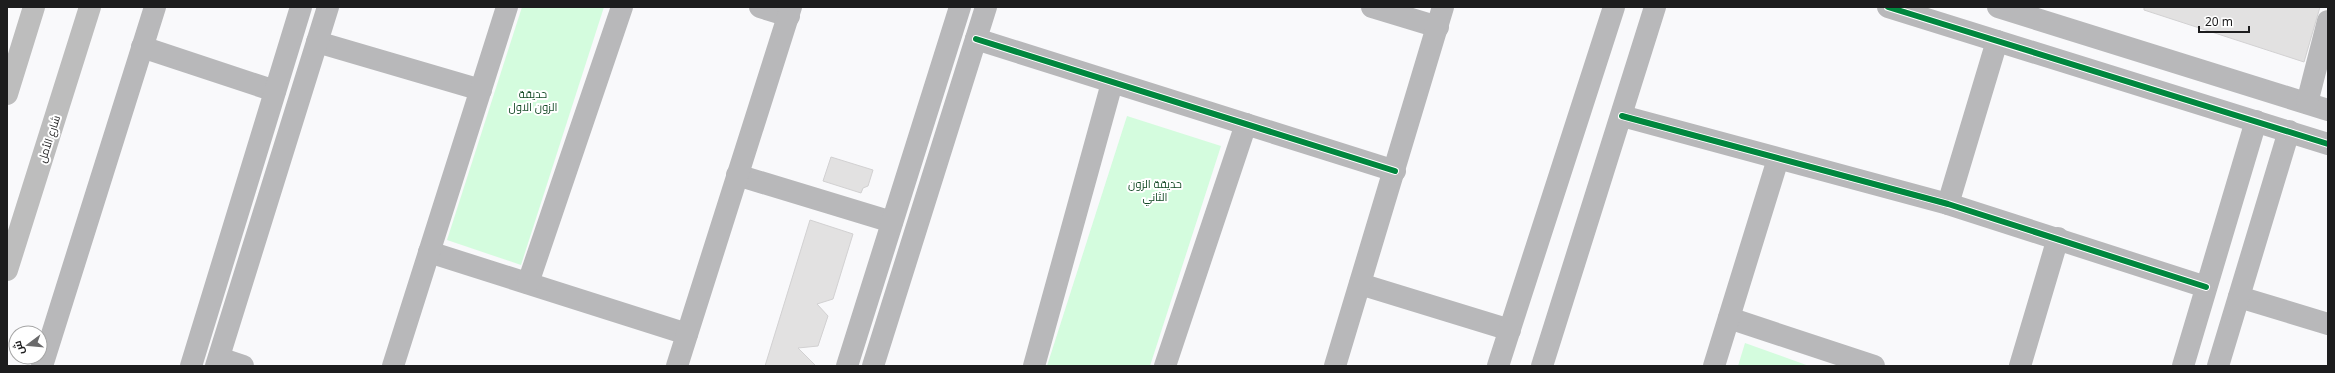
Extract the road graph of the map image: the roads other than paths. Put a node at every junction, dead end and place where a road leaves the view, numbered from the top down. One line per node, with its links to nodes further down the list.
1 (34, 7): 26 (main road)
2 (90, 7): 41 (main road, شارع الأمل)
3 (155, 7): 22 (street)
4 (301, 7): 25 (street)
5 (328, 7): 21 (street)
6 (507, 7): 24 (street)
7 (622, 7): 42 (street)
8 (760, 7): 16 (street)
9 (960, 7): 38 (street)
10 (986, 7): 19 (street)
11 (1372, 7): 17 (street)
12 (1614, 7): 48 (street)
13 (1655, 7): 29 (street)
14 (1888, 7): 20 (street)
15 (2002, 8): 27 (street)
16 (790, 11): 36 (street)
17 (1441, 17): 35 (street)
18 (2328, 21): 27 (street)
19 (976, 39): 23 (street); 58 (street)
20 (1996, 41): 30 (street); 37 (street)
21 (317, 42): 24 (street); 50 (street)
22 (142, 47): 25 (street); 52 (street)
23 (1112, 83): 31 (street); 59 (street)
24 (481, 90): 40 (street)
25 (275, 91): 53 (street)
26 (7, 94)
27 (2307, 103): 28 (street)
28 (2328, 110)
29 (1622, 116): 34 (street); 63 (street)
30 (2256, 121): 32 (street); 44 (street)
31 (1246, 124): 35 (street); 60 (street)
32 (2289, 131): 33 (street); 45 (street)
33 (2328, 144)
34 (1778, 159): 37 (street); 46 (street)
35 (1395, 171): 43 (street)
36 (738, 175): 38 (street); 49 (street)
37 (1948, 204): 39 (street)
38 (892, 222): 57 (street)
39 (2058, 238): 44 (street); 66 (street)
40 (429, 252): 42 (street); 55 (street)
41 (7, 270)
42 (528, 284): 49 (street)
43 (1360, 284): 48 (street); 61 (street)
44 (2206, 287): 67 (street)
45 (2239, 297): 47 (street); 68 (street)
46 (1729, 318): 51 (street); 64 (street)
47 (2328, 324)
48 (1510, 330): 62 (street)
49 (687, 334): 56 (street)
50 (217, 362): 54 (street)
51 (1851, 362): 65 (street)
52 (42, 366)
53 (191, 366)
54 (243, 366)
55 (393, 366)
56 (677, 366)
57 (847, 366)
58 (873, 366)
59 (1034, 366)
60 (1165, 366)
61 (1335, 366)
62 (1498, 366)
63 (1542, 366)
64 (1714, 366)
65 (1874, 366)
66 (2020, 366)
67 (2183, 366)
68 (2218, 366)

